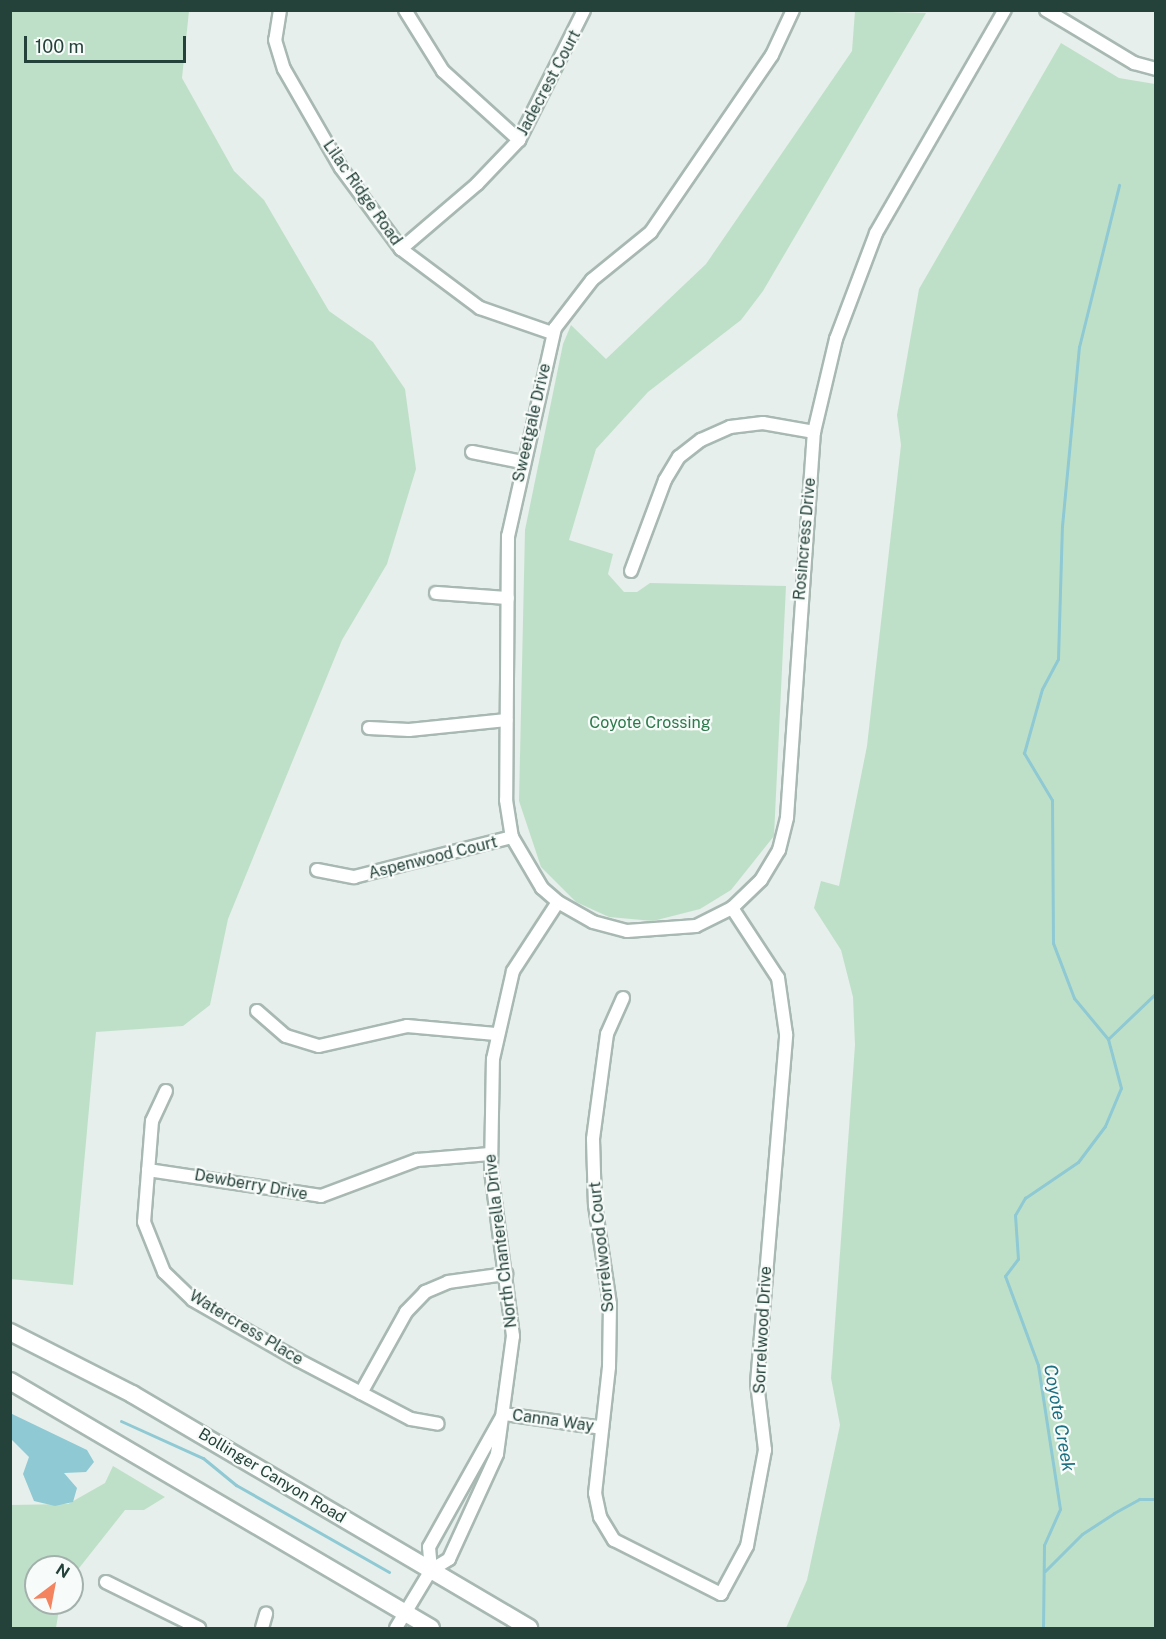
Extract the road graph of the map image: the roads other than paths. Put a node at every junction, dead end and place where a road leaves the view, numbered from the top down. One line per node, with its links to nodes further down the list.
1 (280, 10): 9 (street, Lilac Ridge Road)
2 (405, 10): 8 (street)
3 (584, 10): 8 (street, Jadecrest Court)
4 (793, 10): 10 (street, Sweetgale Drive)
5 (1005, 10): 11 (street, Rosincress Drive)
6 (1047, 10): 7 (street)
7 (1155, 69)
8 (519, 140): 9 (street, Jadecrest Court)
9 (400, 249): 10 (street, Lilac Ridge Road)
10 (552, 333): 13 (street, Sweetgale Drive)
11 (814, 432): 14 (street); 22 (street, Rosincress Drive)
12 (472, 452): 13 (street)
13 (522, 462): 16 (street, Sweetgale Drive)
14 (631, 571)
15 (436, 593): 16 (street)
16 (508, 598): 17 (street, Sweetgale Drive)
17 (506, 720): 18 (street); 19 (street, Sweetgale Drive)
18 (369, 728)
19 (512, 837): 20 (street, Aspenwood Court); 21 (street, Sweetgale Drive)
20 (317, 870)
21 (558, 903): 22 (street, Rosincress Drive); 25 (street, North Chanterella Drive)
22 (732, 908): 35 (street, Sorrelwood Drive)
23 (623, 998): 35 (street, Sorrelwood Court)
24 (257, 1011): 25 (street)
25 (496, 1034): 27 (street, North Chanterella Drive)
26 (166, 1091): 28 (street, Watercress Place)
27 (490, 1154): 28 (street, Dewberry Drive); 29 (street, North Chanterella Drive)
28 (148, 1170): 32 (street, Watercress Place)
29 (506, 1274): 32 (street); 33 (street, North Chanterella Drive)
30 (10, 1332): 36 (main road, Bollinger Canyon Road)
31 (10, 1381): 38 (main road)
32 (361, 1393): 34 (street, Watercress Place)
33 (504, 1414): 35 (street, Canna Way); 36 (street, North Chanterella Drive); 36 (street, North Chanterella Drive)
34 (438, 1424)
35 (602, 1428)
36 (431, 1570): 38 (street, North Chanterella Drive); 44 (main road, Bollinger Canyon Road)
37 (106, 1582): 40 (street)
38 (404, 1612): 42 (street, North Chanterella Drive); 43 (main road)
39 (266, 1614): 41 (street)
40 (199, 1629)
41 (262, 1629)
42 (396, 1629)
43 (431, 1629)
44 (529, 1629)

